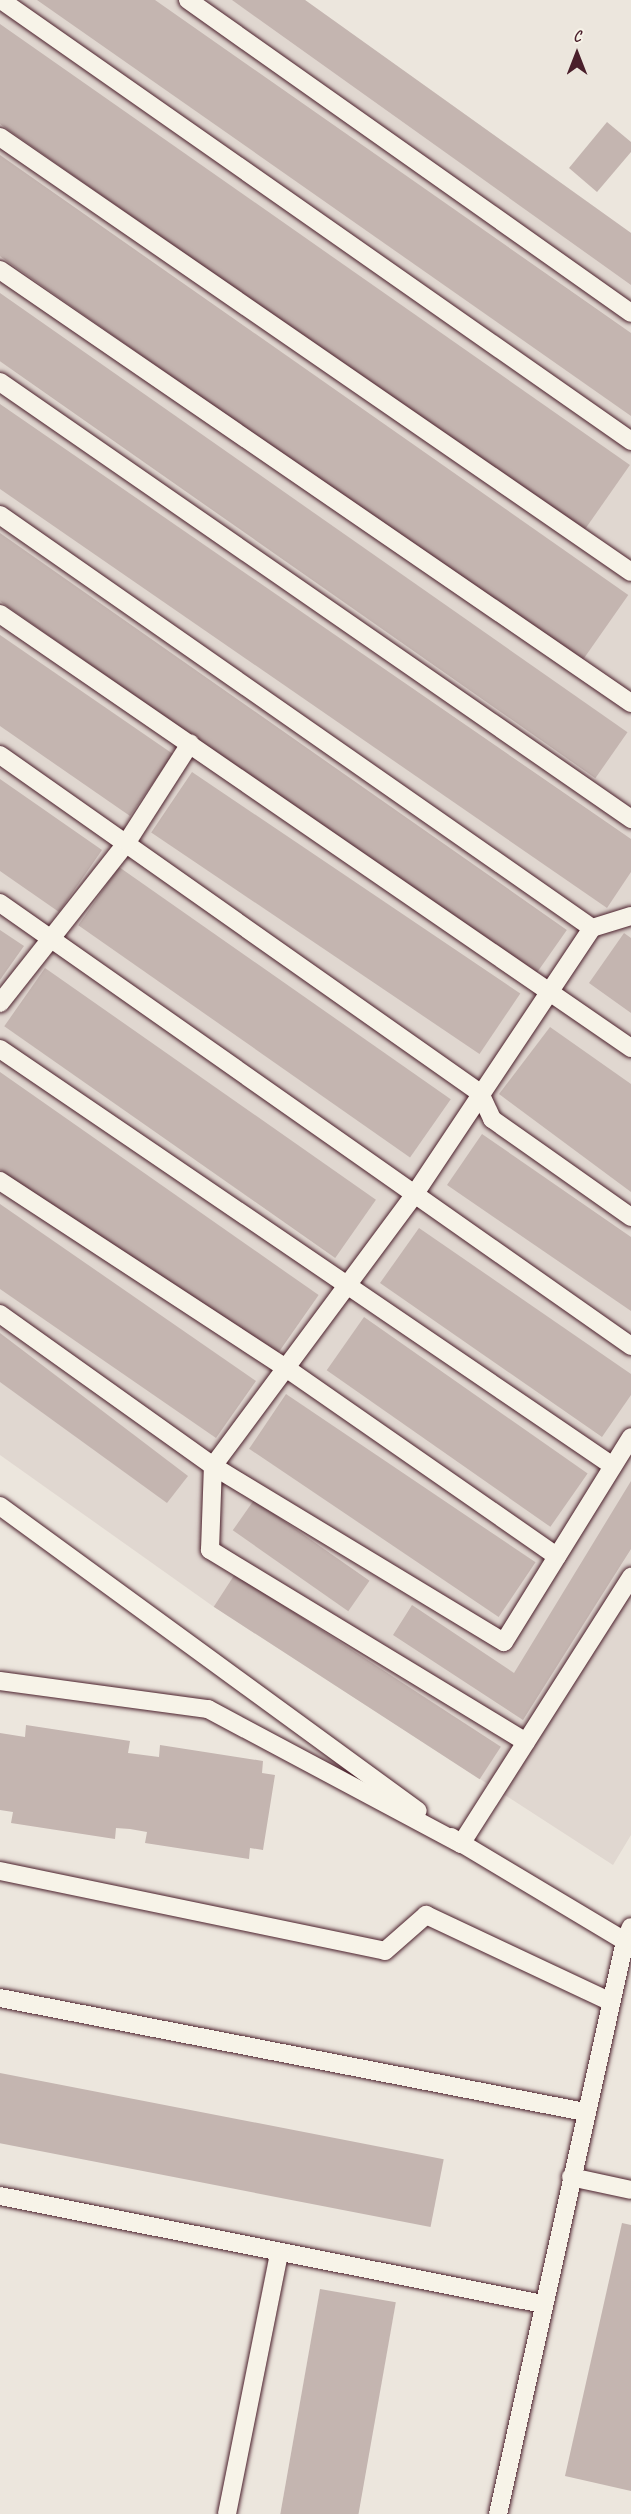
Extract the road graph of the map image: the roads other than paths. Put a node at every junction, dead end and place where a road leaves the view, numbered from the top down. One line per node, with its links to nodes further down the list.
1 (1, 0): 7 (lane)
2 (188, 0): 5 (lane)
3 (0, 137): 9 (lane)
4 (0, 270): 11 (lane)
5 (631, 313)
6 (0, 382): 14 (lane)
7 (631, 441)
8 (0, 515): 18 (lane)
9 (631, 572)
10 (0, 614): 12 (lane)
11 (631, 703)
12 (190, 744): 15 (lane); 20 (lane)
13 (0, 755): 15 (lane)
14 (631, 819)
15 (126, 842): 19 (lane); 24 (lane)
16 (0, 903): 19 (lane)
17 (631, 916): 18 (lane)
18 (592, 928): 20 (lane)
19 (51, 938): 21 (lane); 26 (lane)
20 (548, 989): 22 (lane); 24 (lane)
21 (0, 1002)
22 (631, 1048)
23 (0, 1049): 28 (lane)
24 (480, 1093): 26 (lane); 27 (lane)
25 (0, 1181): 31 (lane)
26 (414, 1195): 28 (lane); 30 (lane)
27 (631, 1217)
28 (345, 1288): 31 (lane); 34 (lane)
29 (0, 1314): 33 (lane)
30 (631, 1346)
31 (286, 1368): 33 (lane); 36 (lane)
32 (631, 1437): 34 (lane)
33 (213, 1466): 36 (lane); 39 (lane)
34 (613, 1466): 36 (lane)
35 (0, 1506): 40 (lane)
36 (557, 1556)
37 (631, 1577): 39 (lane)
38 (0, 1681): 40 (lane)
39 (526, 1742): 40 (lane)
40 (461, 1844): 42 (lane)
41 (0, 1871): 44 (lane)
42 (629, 1939): 44 (lane)
43 (0, 1998): 45 (lane)
44 (610, 2002): 45 (lane)
45 (585, 2112): 46 (lane)
46 (571, 2177): 47 (lane); 50 (lane)
47 (631, 2190)
48 (0, 2196): 49 (lane)
49 (279, 2253): 50 (lane); 51 (lane)
50 (543, 2304): 52 (lane)
51 (227, 2514)
52 (498, 2514)

